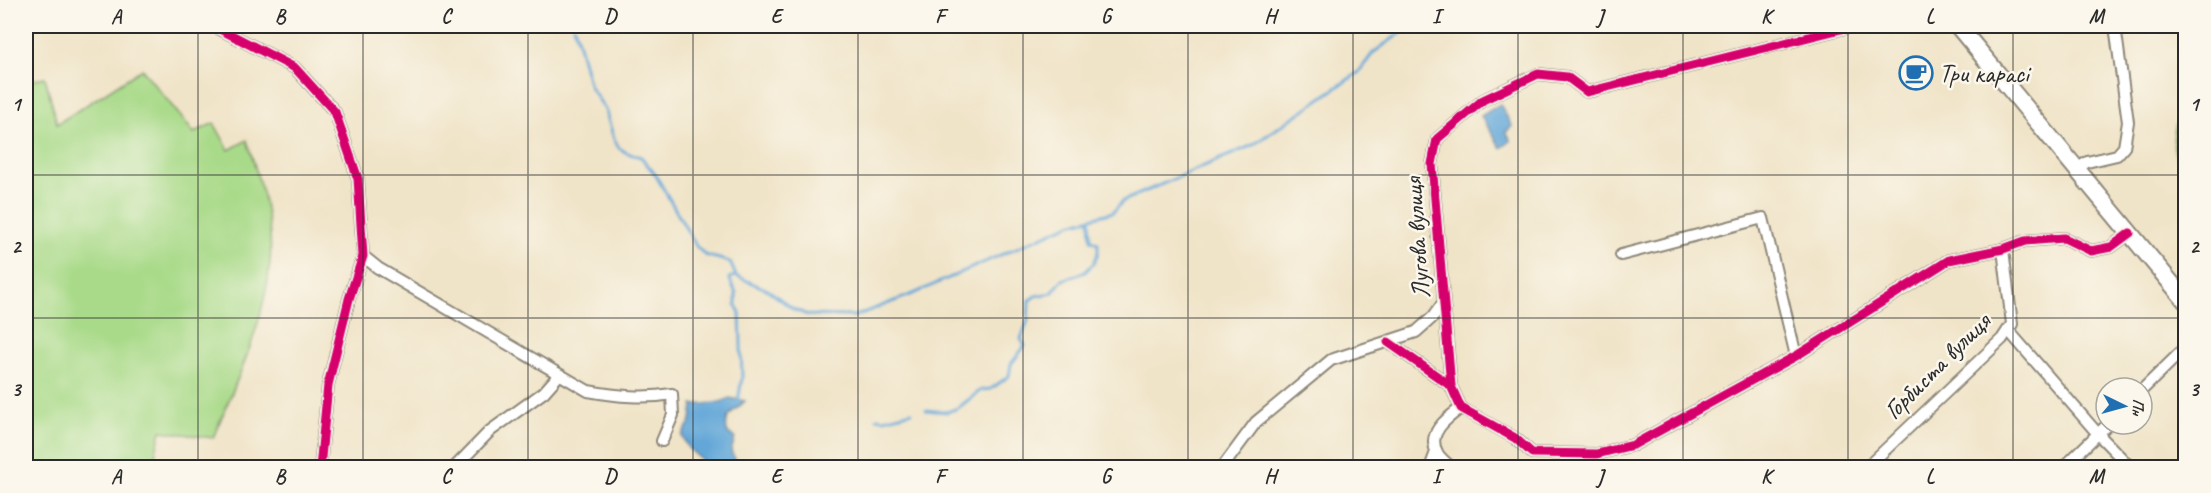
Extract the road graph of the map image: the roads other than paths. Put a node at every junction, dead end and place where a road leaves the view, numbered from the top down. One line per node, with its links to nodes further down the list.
1 (214, 26): 9 (street)
2 (1852, 26): 11 (street, Лугова вулиця)
3 (1958, 26): 5 (main road)
4 (2115, 26): 5 (street)
5 (2077, 169): 6 (main road)
6 (2130, 233): 7 (street); 10 (main road)
7 (2003, 249): 12 (street, Горбиста вулиця); 15 (street)
8 (1621, 255): 15 (street)
9 (363, 256): 16 (street); 25 (street)
10 (2186, 302)
11 (1443, 303): 13 (street); 18 (street, Лугова вулиця)
12 (2008, 330): 20 (street); 30 (street, Горбиста вулиця)
13 (1388, 342): 18 (street); 27 (street)
14 (2186, 347): 17 (street)
15 (1796, 356): 19 (street)
16 (559, 375): 23 (street); 26 (street)
17 (2154, 378)
18 (1451, 386): 19 (street)
19 (1461, 408): 24 (street)
20 (2094, 429)
21 (2096, 436): 31 (street)
22 (2100, 436): 32 (street)
23 (662, 441)
24 (1437, 452): 28 (street); 29 (street)
25 (320, 468)
26 (454, 468)
27 (1222, 468)
28 (1430, 468)
29 (1452, 468)
30 (1866, 468)
31 (2063, 468)
32 (2131, 468)

